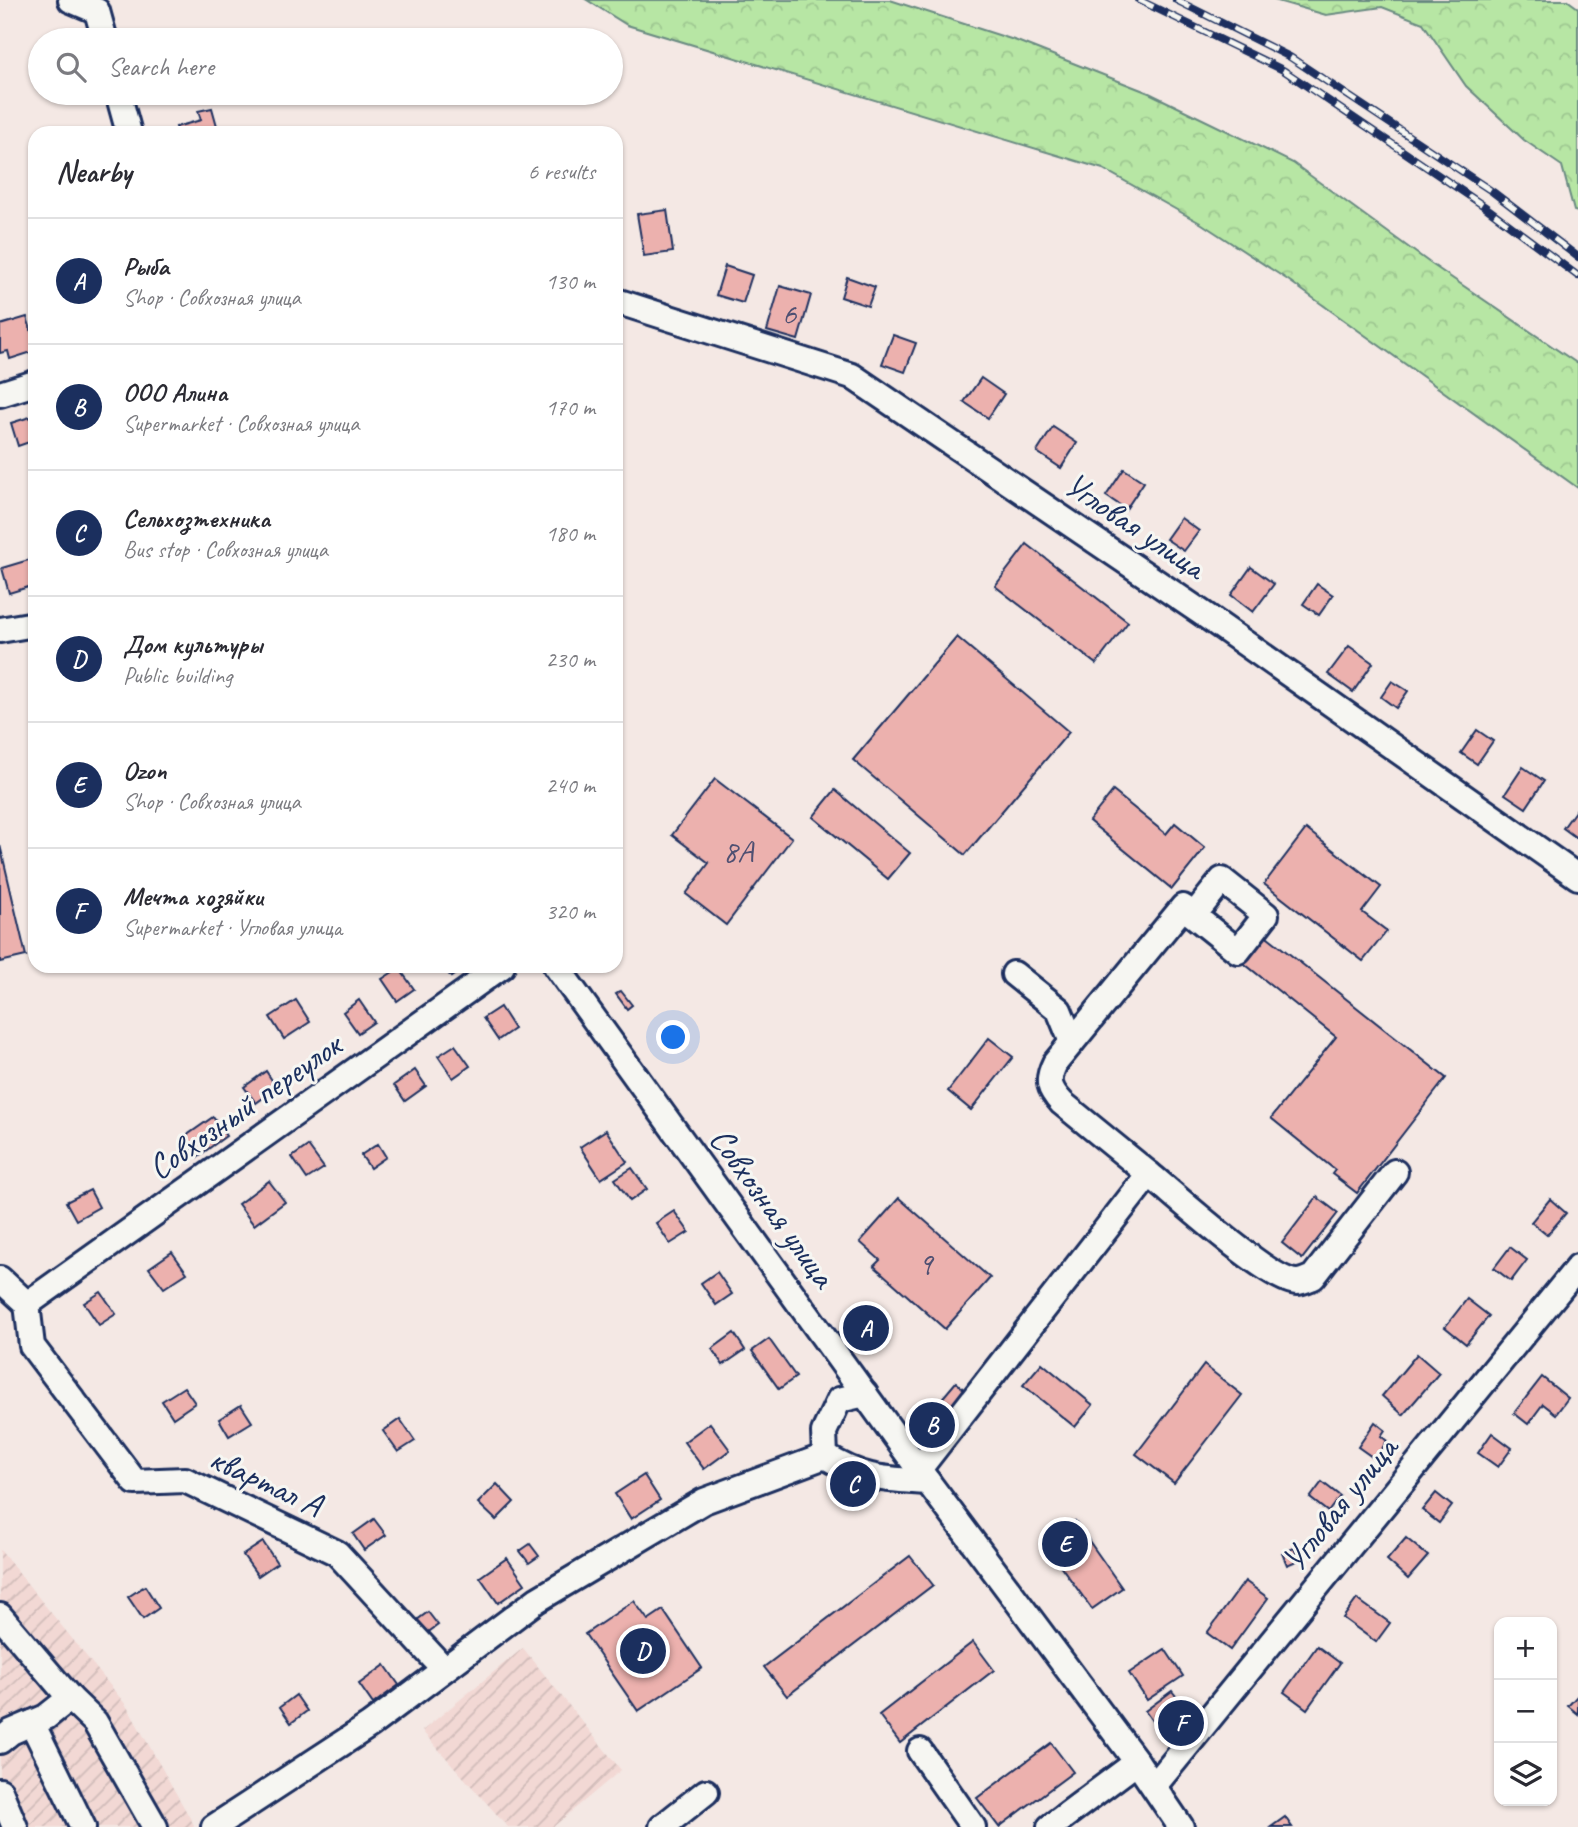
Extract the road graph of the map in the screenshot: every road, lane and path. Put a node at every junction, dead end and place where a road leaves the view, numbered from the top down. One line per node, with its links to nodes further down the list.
1 (71, 0): 2 (street)
2 (102, 28)
3 (121, 105): 4 (street)
4 (127, 126)
5 (623, 304): 10 (street, Угловая улица)
6 (28, 385): 7 (street)
7 (0, 394)
8 (28, 625): 9 (street)
9 (0, 630)
10 (1578, 877)
11 (1194, 915): 15 (street)
12 (492, 973): 20 (street, Совхозный переулок)
13 (561, 973): 21 (street, Совхозная улица)
14 (1014, 974): 15 (street)
15 (1072, 1042): 17 (street)
16 (1395, 1172): 17 (street)
17 (1149, 1174): 23 (street)
18 (1578, 1267): 30 (street, Угловая улица)
19 (0, 1279): 20 (street)
20 (27, 1304): 25 (street, квартал А)
21 (865, 1394): 22 (street); 23 (street, Совхозная улица)
22 (825, 1457): 23 (street); 25 (street)
23 (924, 1476): 29 (street, Совхозная улица)
24 (0, 1616): 26 (street)
25 (444, 1669): 36 (street)
26 (70, 1698): 27 (street); 35 (street)
27 (11, 1729): 34 (street)
28 (920, 1751): 38 (street)
29 (1137, 1762): 30 (street, Совхозная улица); 39 (street)
30 (1154, 1786): 40 (street, Совхозная улица)
31 (0, 1791): 33 (street)
32 (706, 1792): 37 (street)
33 (15, 1827)
34 (83, 1827)
35 (155, 1827)
36 (214, 1827)
37 (662, 1827)
38 (973, 1827)
39 (1050, 1827)
40 (1181, 1827)

